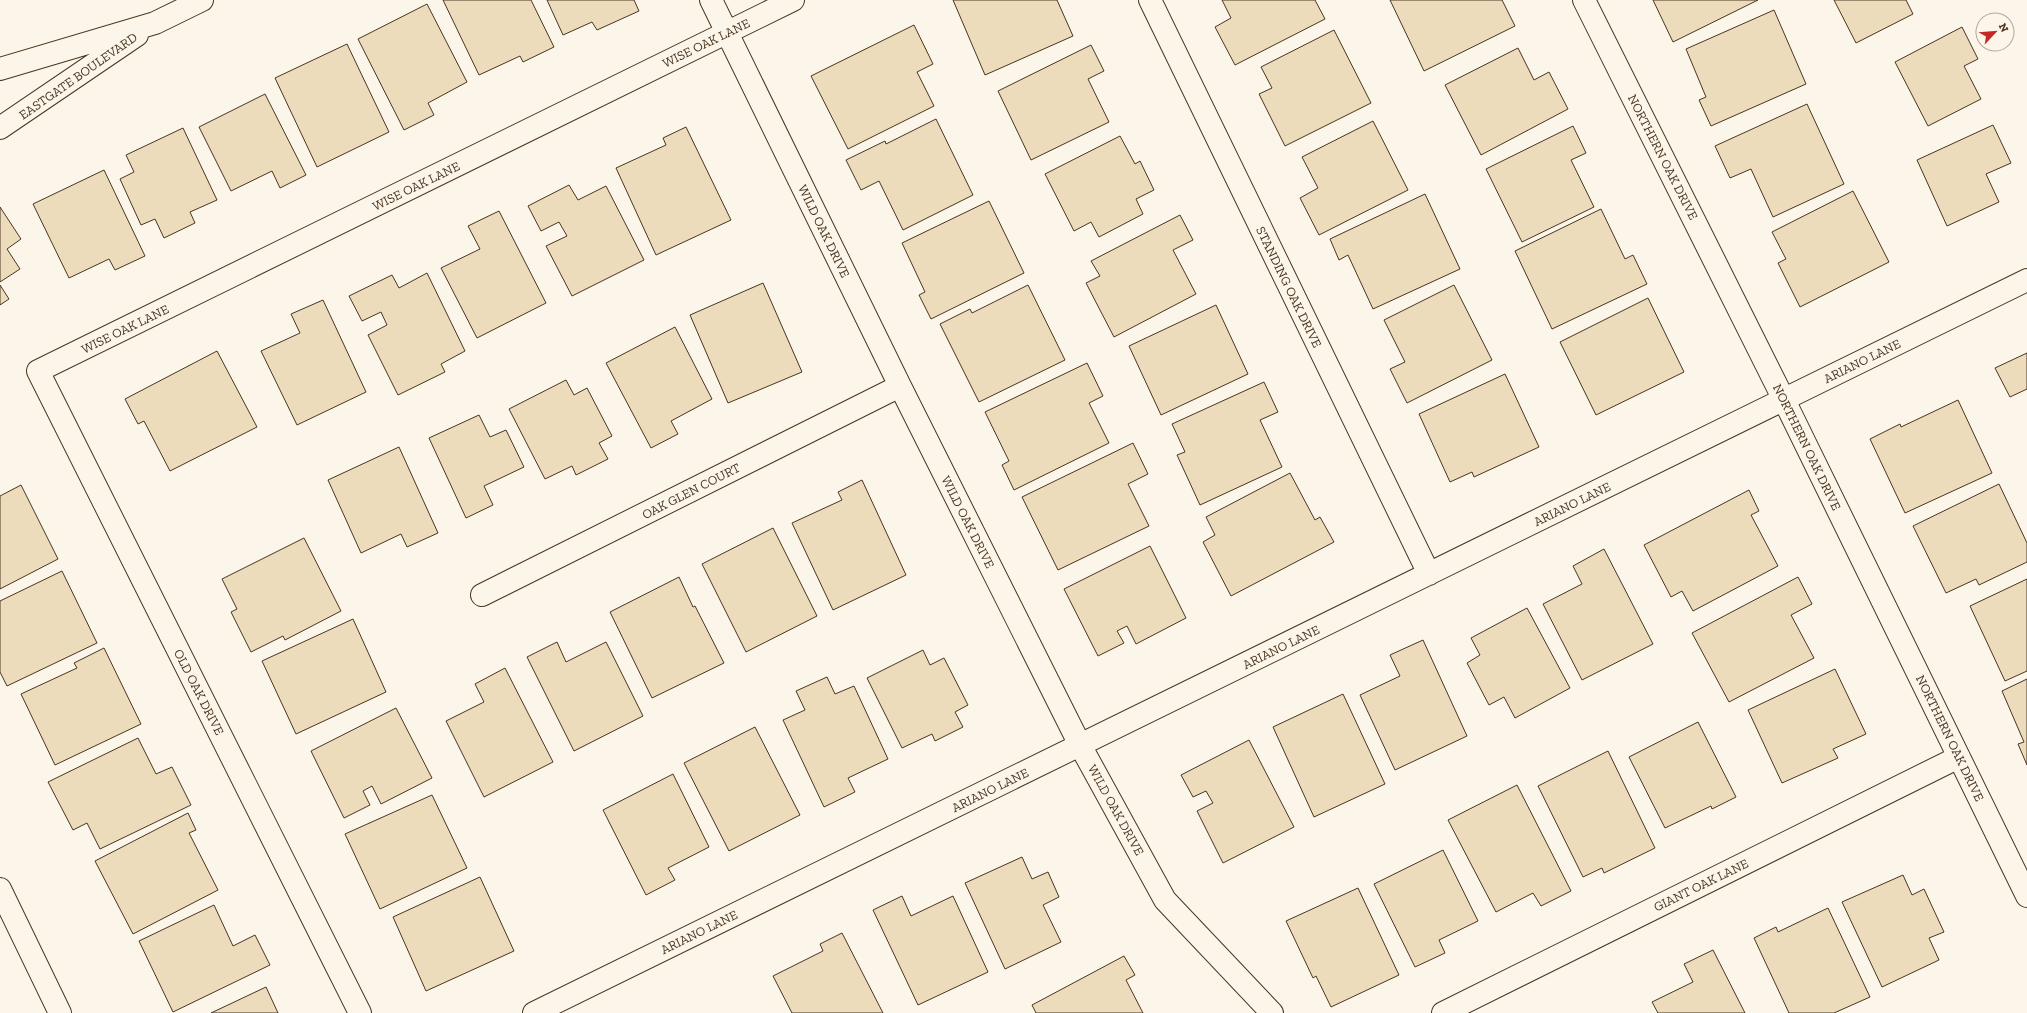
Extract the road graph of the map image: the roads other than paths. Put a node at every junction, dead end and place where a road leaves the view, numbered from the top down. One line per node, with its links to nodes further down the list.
1 (202, 0): 6 (street, EASTGATE BOULEVARD)
2 (711, 0): 7 (street, WILD OAK DRIVE)
3 (793, 0): 7 (street, WISE OAK LANE)
4 (1150, 0): 14 (street, STANDING OAK DRIVE)
5 (1584, 0): 13 (street, NORTHERN OAK DRIVE)
6 (155, 23): 8 (street, EASTGATE BOULEVARD); 9 (street, EASTGATE BOULEVARD)
7 (727, 33): 11 (street, WISE OAK LANE); 12 (street, WILD OAK DRIVE)
8 (0, 69)
9 (0, 128)
10 (2027, 280): 13 (street, ARIANO LANE)
11 (38, 371): 21 (street, OLD OAK DRIVE)
12 (900, 386): 15 (street, OAK GLEN COURT); 16 (street, WILD OAK DRIVE)
13 (1784, 400): 14 (street, ARIANO LANE); 17 (street, NORTHERN OAK DRIVE)
14 (1429, 574): 16 (street, ARIANO LANE)
15 (482, 595)
16 (1080, 746): 22 (street, ARIANO LANE); 23 (street, WILD OAK DRIVE)
17 (1959, 757): 19 (street, NORTHERN OAK DRIVE); 24 (street, GIANT OAK LANE)
18 (0, 889): 20 (street)
19 (2027, 896)
20 (60, 1013)
21 (360, 1013)
22 (534, 1013)
23 (1272, 1013)
24 (1443, 1013)

